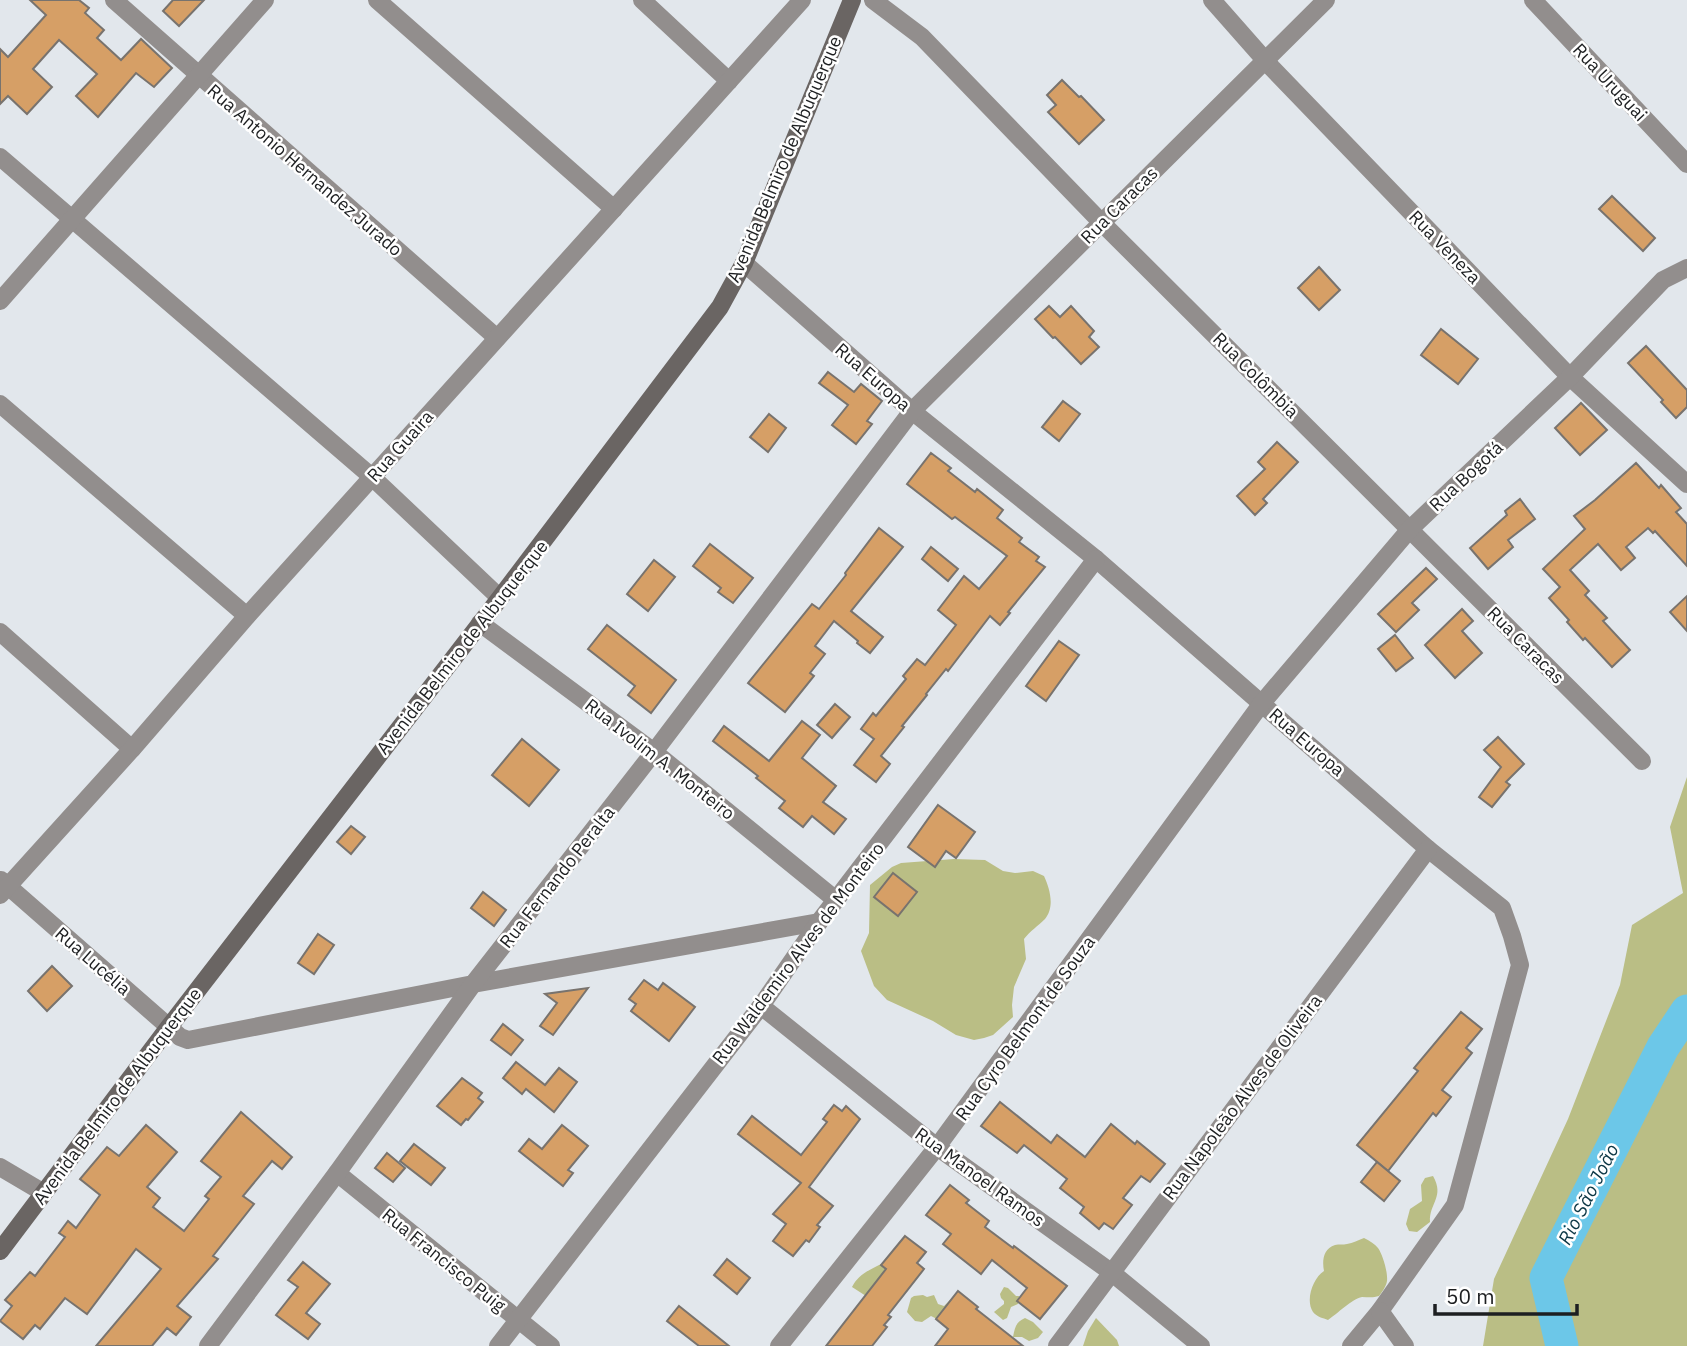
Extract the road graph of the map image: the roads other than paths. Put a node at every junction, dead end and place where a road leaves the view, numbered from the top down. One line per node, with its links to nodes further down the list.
1 (114, 0): 12 (street, Rua Antonio Hernandez Jurado)
2 (265, 0): 12 (street)
3 (377, 0): 16 (street)
4 (642, 0): 13 (street)
5 (802, 0): 13 (street, Rua Guaira)
6 (852, 0): 19 (main road, Avenida Belmiro de Albuquerque)
7 (873, 0): 18 (street, Rua Colômbia)
8 (1212, 0): 11 (street, Rua Veneza)
9 (1326, 0): 11 (street, Rua Caracas)
10 (1533, 0): 15 (street, Rua Uruguai)
11 (1265, 60): 18 (street, Rua Caracas); 23 (street, Rua Veneza)
12 (198, 76): 17 (street); 22 (street, Rua Antonio Hernandez Jurado)
13 (729, 81): 16 (street, Rua Guaira)
14 (0, 157): 17 (street)
15 (1687, 164)
16 (614, 209): 22 (street, Rua Guaira)
17 (72, 219): 21 (street); 26 (street)
18 (1101, 222): 25 (street, Rua Caracas); 28 (street, Rua Colômbia)
19 (744, 263): 25 (street, Rua Europa); 30 (main road, Avenida Belmiro de Albuquerque)
20 (1687, 268): 23 (street, Rua Bogotá)
21 (0, 301)
22 (497, 338): 26 (street, Rua Guaira)
23 (1570, 377): 27 (street, Rua Veneza); 28 (street, Rua Bogotá)
24 (0, 404): 31 (street)
25 (912, 411): 29 (street, Rua Europa); 36 (street, Rua Fernando Peralta)
26 (372, 477): 30 (street); 31 (street, Rua Guaira)
27 (1687, 484)
28 (1410, 529): 34 (street, Rua Bogotá); 37 (street, Rua Caracas)
29 (1096, 559): 34 (street, Rua Europa); 40 (street, Rua Waldemiro Alves de Monteiro)
30 (500, 598): 32 (main road, Avenida Belmiro de Albuquerque)
31 (247, 615): 35 (street, Rua Guaira)
32 (480, 623): 36 (street, Rua Ivolim A. Monteiro); 44 (main road, Avenida Belmiro de Albuquerque)
33 (0, 632): 35 (street)
34 (1262, 703): 38 (street, Rua Europa); 45 (street, Rua Cyro Belmont de Souza)
35 (132, 749): 39 (street, Rua Guaira)
36 (654, 752): 40 (street, Rua Ivolim A. Monteiro); 42 (street, Rua Fernando Peralta)
37 (1642, 761)
38 (1428, 849): 50 (street, Rua Napoleão Alves de Oliveira); 51 (street, Rua Europa)
39 (3, 887): 44 (street, Rua Lucélia)
40 (836, 900): 41 (street, Rua Waldemiro Alves de Monteiro)
41 (819, 922): 42 (street); 43 (street, Rua Waldemiro Alves de Monteiro)
42 (473, 984): 44 (street, Rua Lucélia); 47 (street, Rua Fernando Peralta)
43 (761, 1006): 45 (street, Rua Manoel Ramos); 52 (street, Rua Waldemiro Alves de Monteiro)
44 (169, 1027): 48 (main road, Avenida Belmiro de Albuquerque)
45 (937, 1147): 50 (street, Rua Manoel Ramos); 56 (street, Rua Cyro Belmont de Souza)
46 (0, 1167): 48 (street)
47 (337, 1173): 52 (street, Rua Francisco Puig); 53 (street, Rua Fernando Peralta)
48 (44, 1193): 49 (main road, Avenida Belmiro de Albuquerque)
49 (0, 1251)
50 (1111, 1272): 57 (street, Rua Napoleão Alves de Oliveira); 58 (street, Rua Manoel Ramos)
51 (1380, 1311): 59 (street, Rua Europa); 60 (street)
52 (517, 1320): 54 (street, Rua Waldemiro Alves de Monteiro); 55 (street, Rua Francisco Puig)
53 (208, 1346)
54 (498, 1346)
55 (551, 1346)
56 (779, 1346)
57 (1057, 1346)
58 (1201, 1346)
59 (1351, 1346)
60 (1405, 1346)

